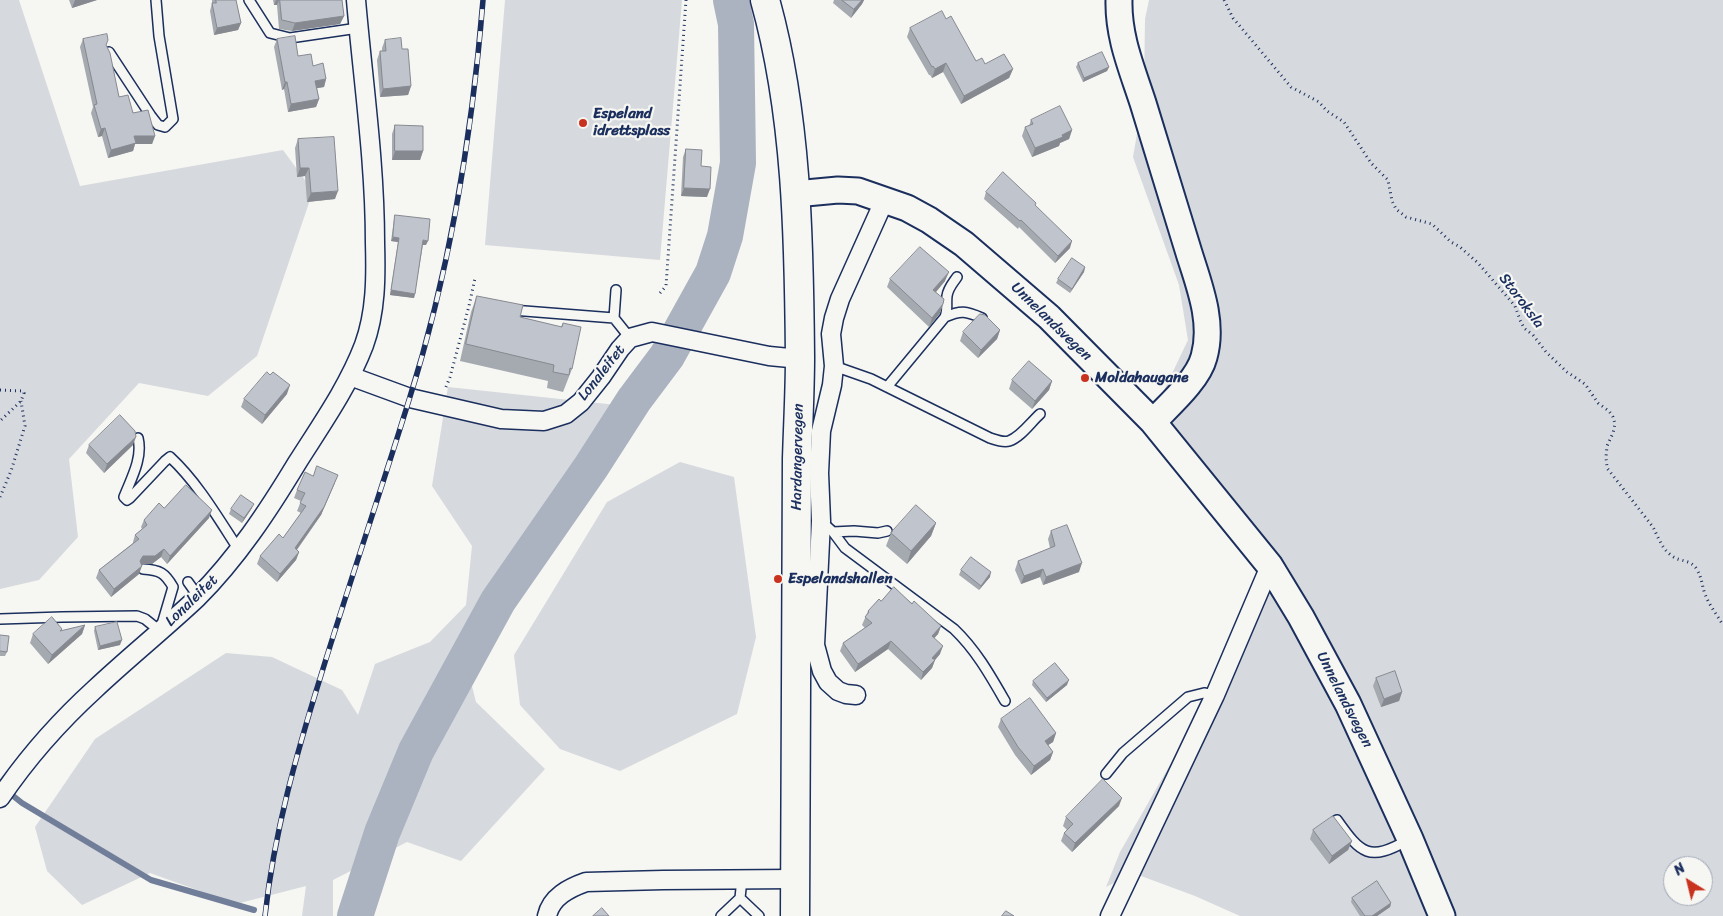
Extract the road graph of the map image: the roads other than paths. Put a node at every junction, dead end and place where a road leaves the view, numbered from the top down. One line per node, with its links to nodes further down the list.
1 (156, 0): 7 (lane)
2 (249, 0): 6 (lane)
3 (356, 0): 6 (street, Lonaleitet)
4 (765, 0): 8 (main road, Hardangervegen)
5 (1120, 0): 22 (main road)
6 (358, 28): 19 (street, Lonaleitet)
7 (110, 52)
8 (795, 194): 9 (main road, Unnelandsvegen); 17 (main road, Hardangervegen)
9 (885, 199): 18 (street); 22 (main road, Unnelandsvegen)
10 (957, 277): 13 (lane)
11 (616, 290): 14 (lane)
12 (498, 309): 14 (lane)
13 (945, 317): 15 (lane); 20 (lane)
14 (614, 318): 16 (lane)
15 (982, 318)
16 (630, 338): 17 (street, Lonaleitet); 19 (street, Lonaleitet)
17 (800, 359): 39 (main road, Hardangervegen)
18 (834, 366): 20 (lane); 24 (street)
19 (350, 376): 26 (street, Lonaleitet)
20 (887, 387): 21 (lane)
21 (1040, 414)
22 (1153, 422): 27 (main road, Unnelandsvegen)
23 (138, 438): 26 (lane)
24 (827, 526): 25 (lane); 31 (street); 33 (lane)
25 (886, 531)
26 (239, 550): 30 (street, Lonaleitet)
27 (1270, 566): 32 (street); 37 (main road, Unnelandsvegen)
28 (143, 569): 30 (lane)
29 (0, 619): 30 (lane)
30 (160, 631): 35 (street, Lonaleitet)
31 (856, 695)
32 (1215, 695): 34 (lane); 45 (street)
33 (1006, 701)
34 (1106, 774)
35 (0, 798)
36 (1337, 820): 37 (lane)
37 (1410, 839): 46 (main road, Unnelandsvegen)
38 (742, 878): 39 (street); 40 (lane); 41 (street)
39 (795, 879): 44 (main road, Hardangervegen)
40 (740, 898): 42 (lane); 43 (lane)
41 (547, 916)
42 (721, 916)
43 (759, 916)
44 (795, 916)
45 (1110, 916)
46 (1442, 916)

